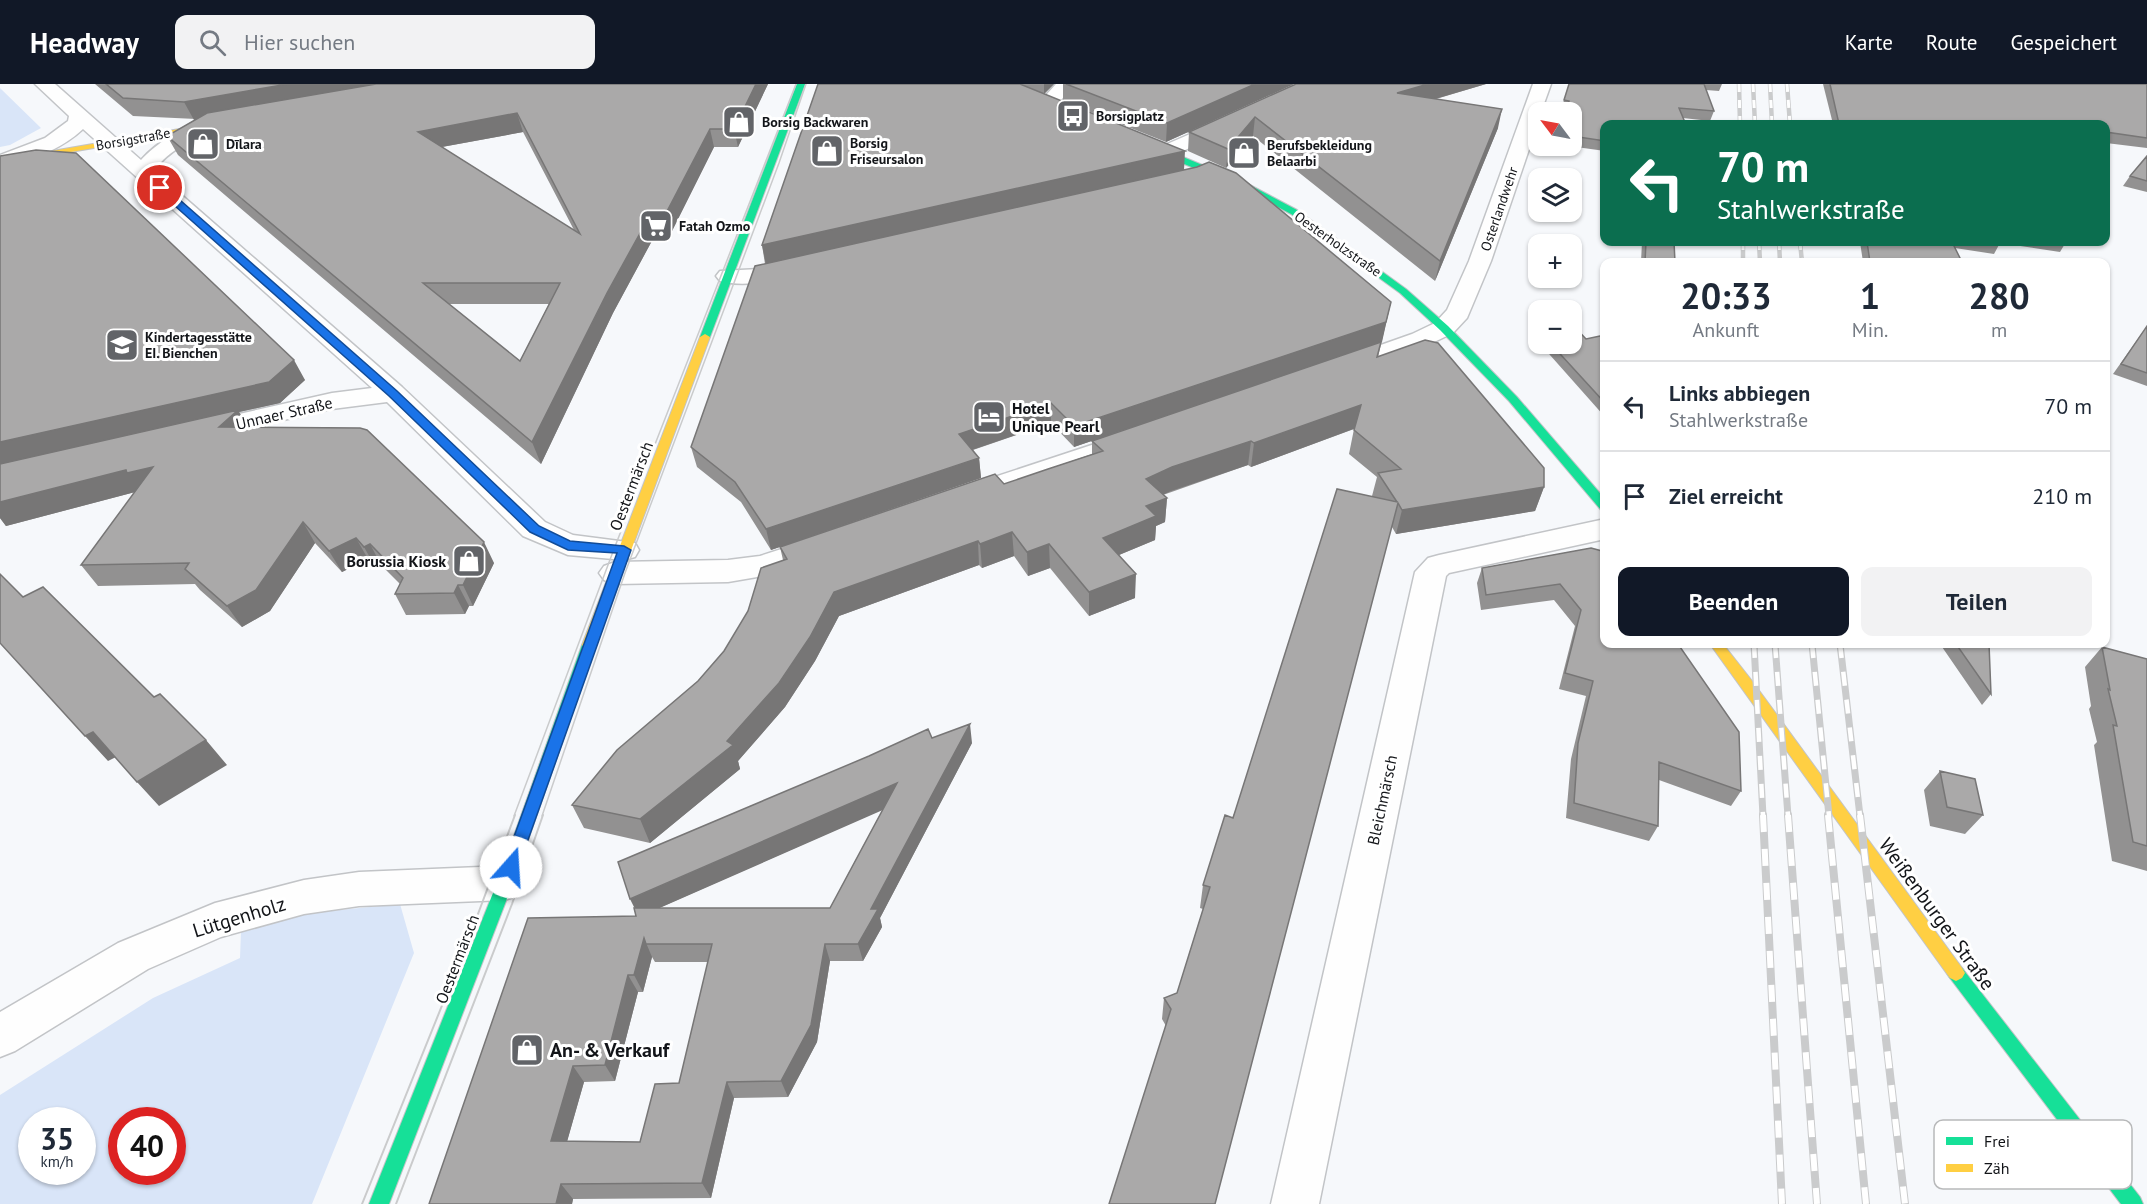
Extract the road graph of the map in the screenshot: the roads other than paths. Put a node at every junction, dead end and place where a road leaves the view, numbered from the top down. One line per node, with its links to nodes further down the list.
1 (45, 84): 8 (street)
2 (801, 84): 20 (street, Oestermärsch)
3 (1066, 84): 6 (street)
4 (1520, 84): 5 (street)
5 (1542, 85): 21 (street, Osterlandwehr)
6 (1038, 100): 7 (street)
7 (1065, 112)
8 (78, 116): 13 (street); 15 (street)
9 (1244, 116): 14 (street)
10 (232, 121): 11 (street, Borsigstraße)
11 (210, 125): 13 (street, Borsigstraße); 17 (street)
12 (1126, 137): 14 (street, Oesterholzstraße)
13 (110, 144): 15 (street, Borsigstraße); 17 (street)
14 (1165, 152): 16 (street, Oesterholzstraße)
15 (0, 162)
16 (1208, 170): 18 (street); 21 (street, Oesterholzstraße)
17 (143, 172): 23 (street)
18 (1176, 182)
19 (818, 263): 20 (street)
20 (728, 276): 30 (street, Oestermärsch)
21 (1444, 328): 22 (street); 26 (street, Oesterholzstraße)
22 (1309, 378)
23 (393, 393): 25 (street, Unnaer Straße); 30 (street)
24 (1164, 428): 27 (street)
25 (172, 438)
26 (1600, 501)
27 (940, 506)
28 (1600, 530): 37 (street, Bleichmärsch)
29 (851, 536): 30 (street)
30 (620, 562): 32 (street, Oestermärsch)
31 (1719, 648): 34 (street, Weißenburger Straße)
32 (505, 883): 33 (street, Lütgenholz); 36 (street, Oestermärsch)
33 (0, 1036)
34 (2068, 1120)
35 (2121, 1189): 38 (street, Weißenburger Straße)
36 (380, 1204)
37 (1295, 1204)
38 (2133, 1204)

